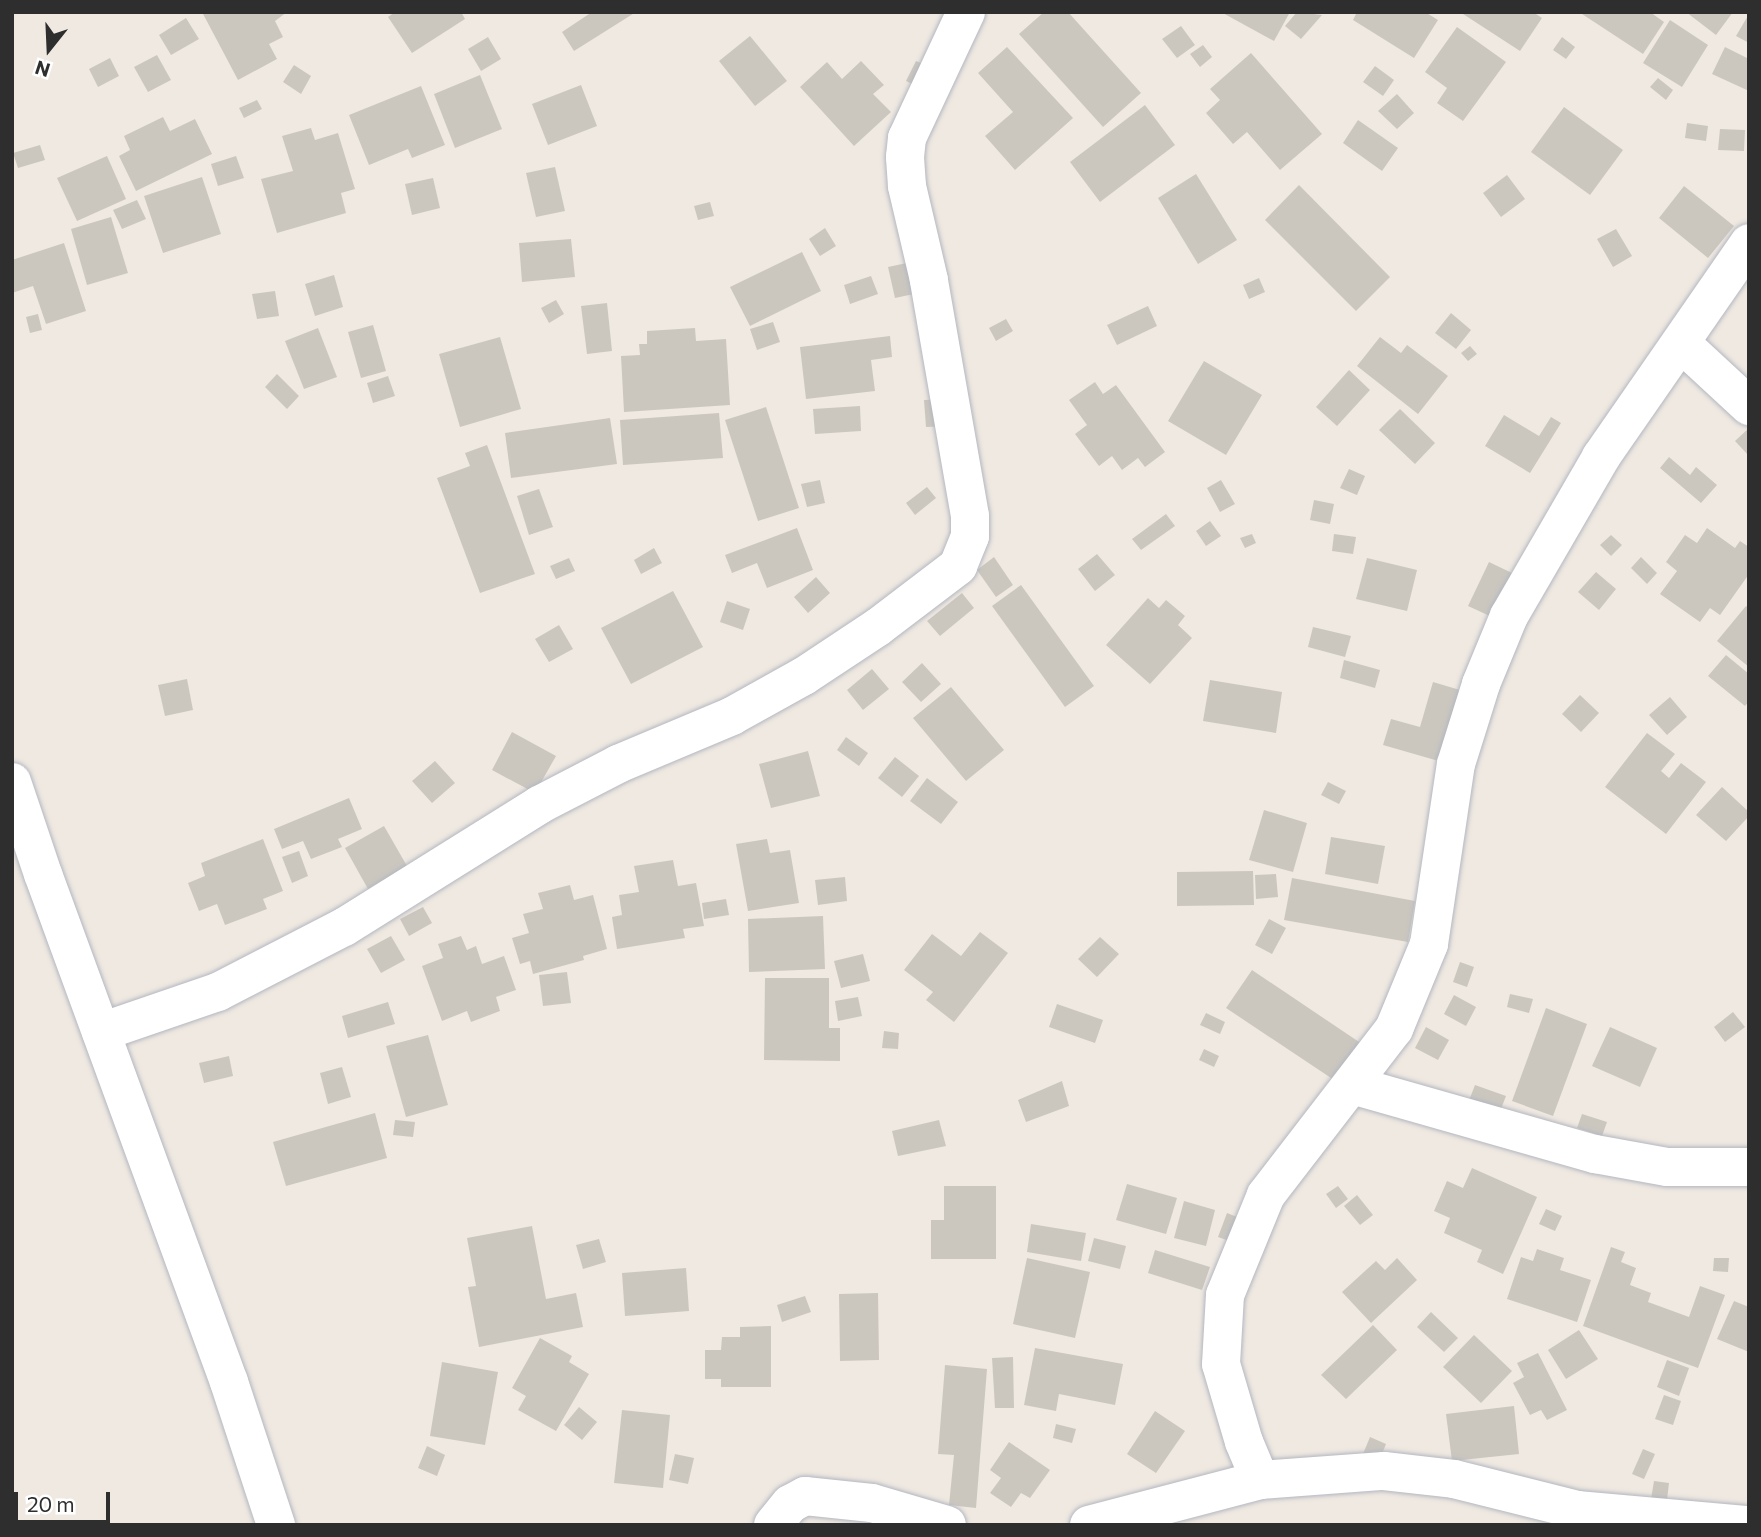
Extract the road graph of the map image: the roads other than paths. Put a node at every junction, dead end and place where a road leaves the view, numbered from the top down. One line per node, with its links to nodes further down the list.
1 (965, 12): 6 (street)
2 (1749, 243): 3 (street)
3 (1681, 343): 4 (street); 7 (street)
4 (1749, 406)
5 (12, 782): 6 (street)
6 (101, 1032): 10 (street)
7 (1352, 1084): 8 (street); 9 (street)
8 (1749, 1167)
9 (1260, 1480): 13 (street); 14 (street)
10 (276, 1525)
11 (774, 1525): 12 (street)
12 (947, 1525)
13 (1089, 1525)
14 (1745, 1525)

